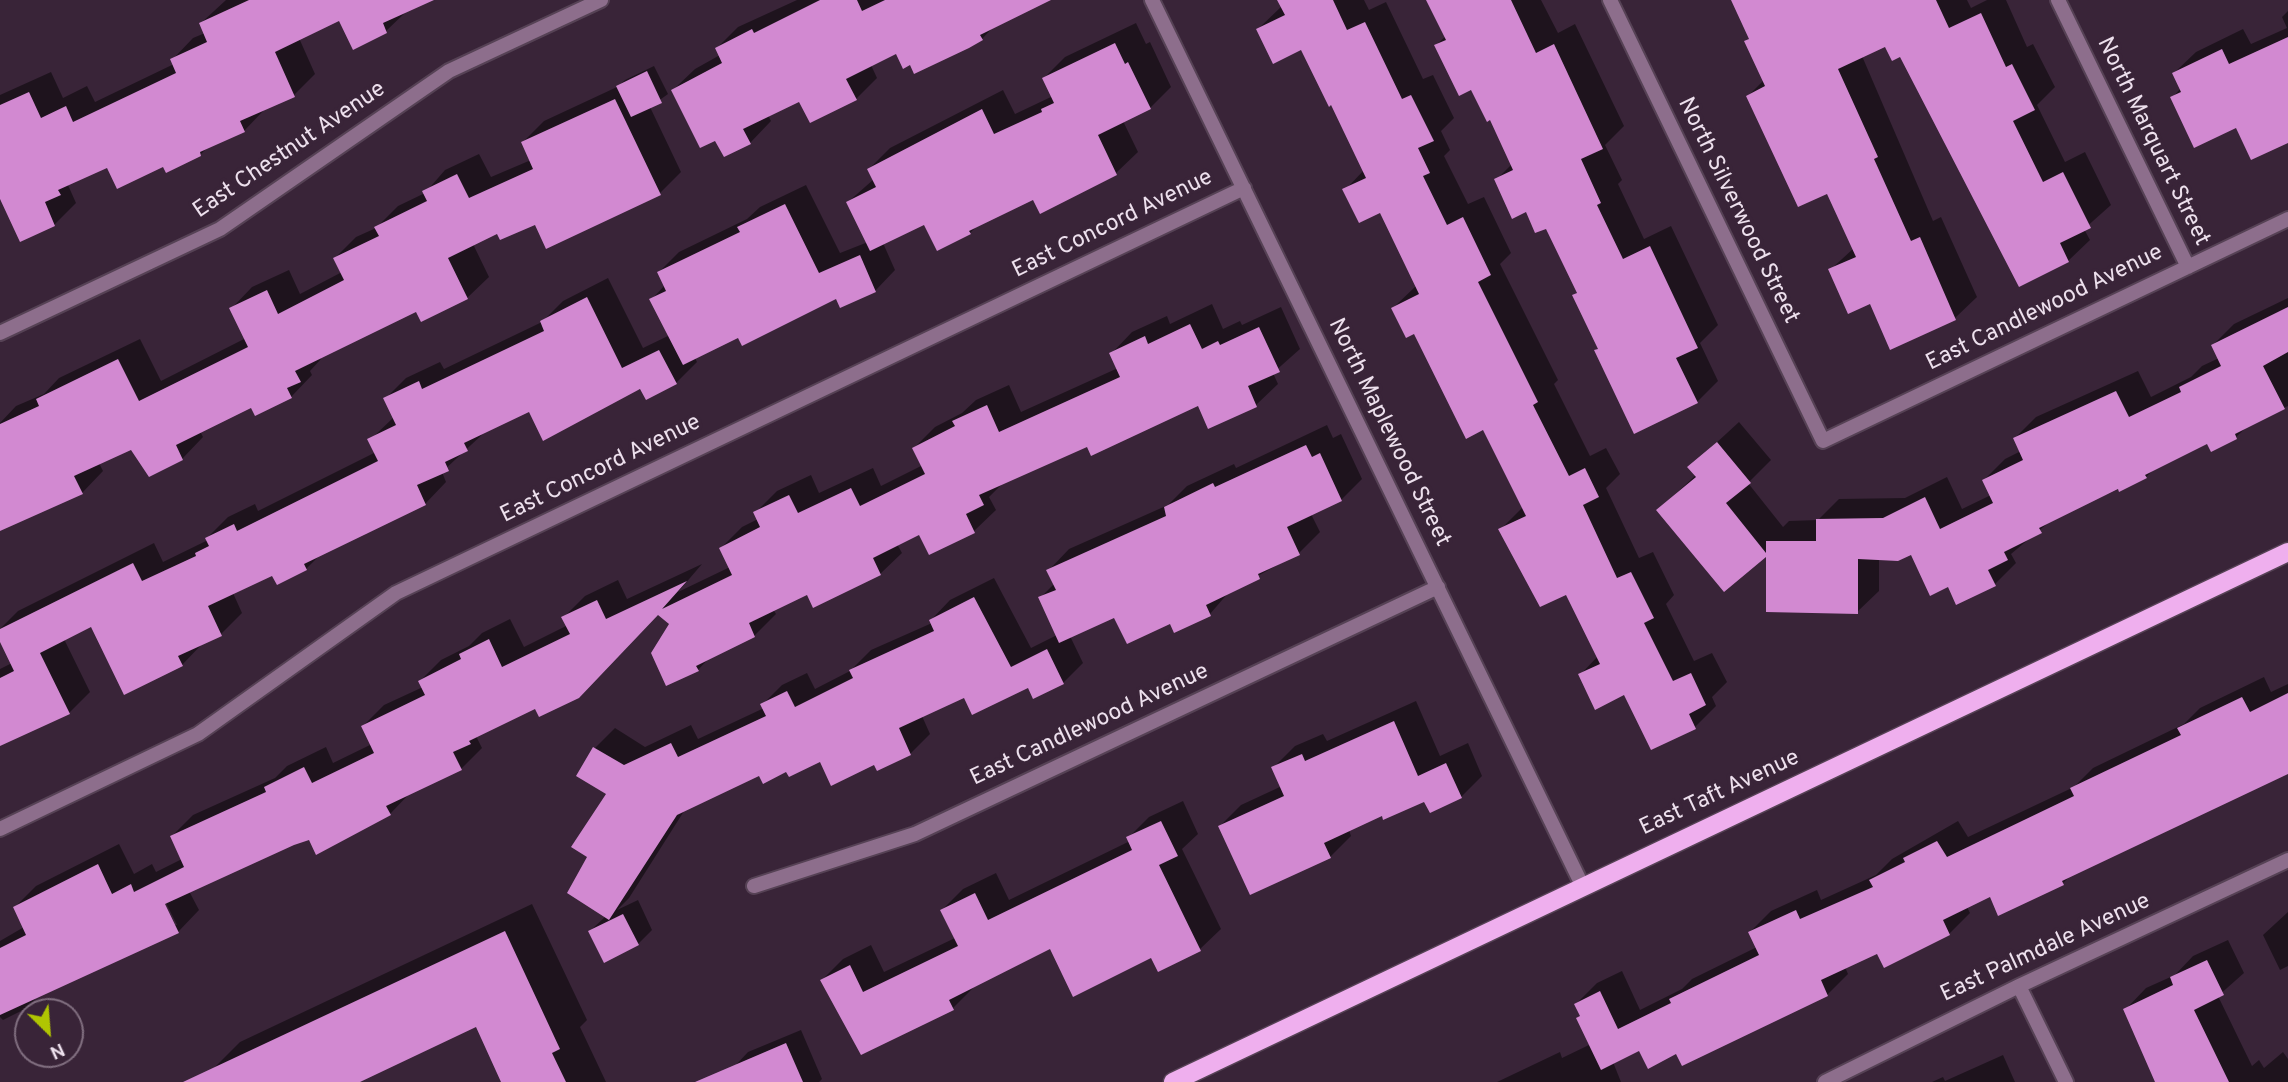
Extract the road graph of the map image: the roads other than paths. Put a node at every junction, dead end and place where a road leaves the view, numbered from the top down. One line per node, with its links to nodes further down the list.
1 (601, 0): 8 (street, East Chestnut Avenue)
2 (1152, 0): 5 (street, North Maplewood Street)
3 (1611, 0): 9 (street, North Silverwood Street)
4 (2058, 0): 7 (street, North Marquart Street)
5 (1244, 188): 11 (street, North Maplewood Street); 12 (street, East Concord Avenue)
6 (2288, 219): 7 (street, East Candlewood Avenue)
7 (2188, 267): 9 (street, East Candlewood Avenue)
8 (0, 334)
9 (1823, 441)
10 (2288, 552): 15 (main road, East Taft Avenue)
11 (1438, 587): 14 (street, East Candlewood Avenue); 15 (street, North Maplewood Street)
12 (0, 829)
13 (2288, 860): 16 (street, East Palmdale Avenue)
14 (754, 886)
15 (1583, 887): 17 (main road, East Taft Avenue)
16 (2019, 986): 18 (street, East Palmdale Avenue); 19 (street)
17 (1173, 1082)
18 (1825, 1082)
19 (2066, 1082)

